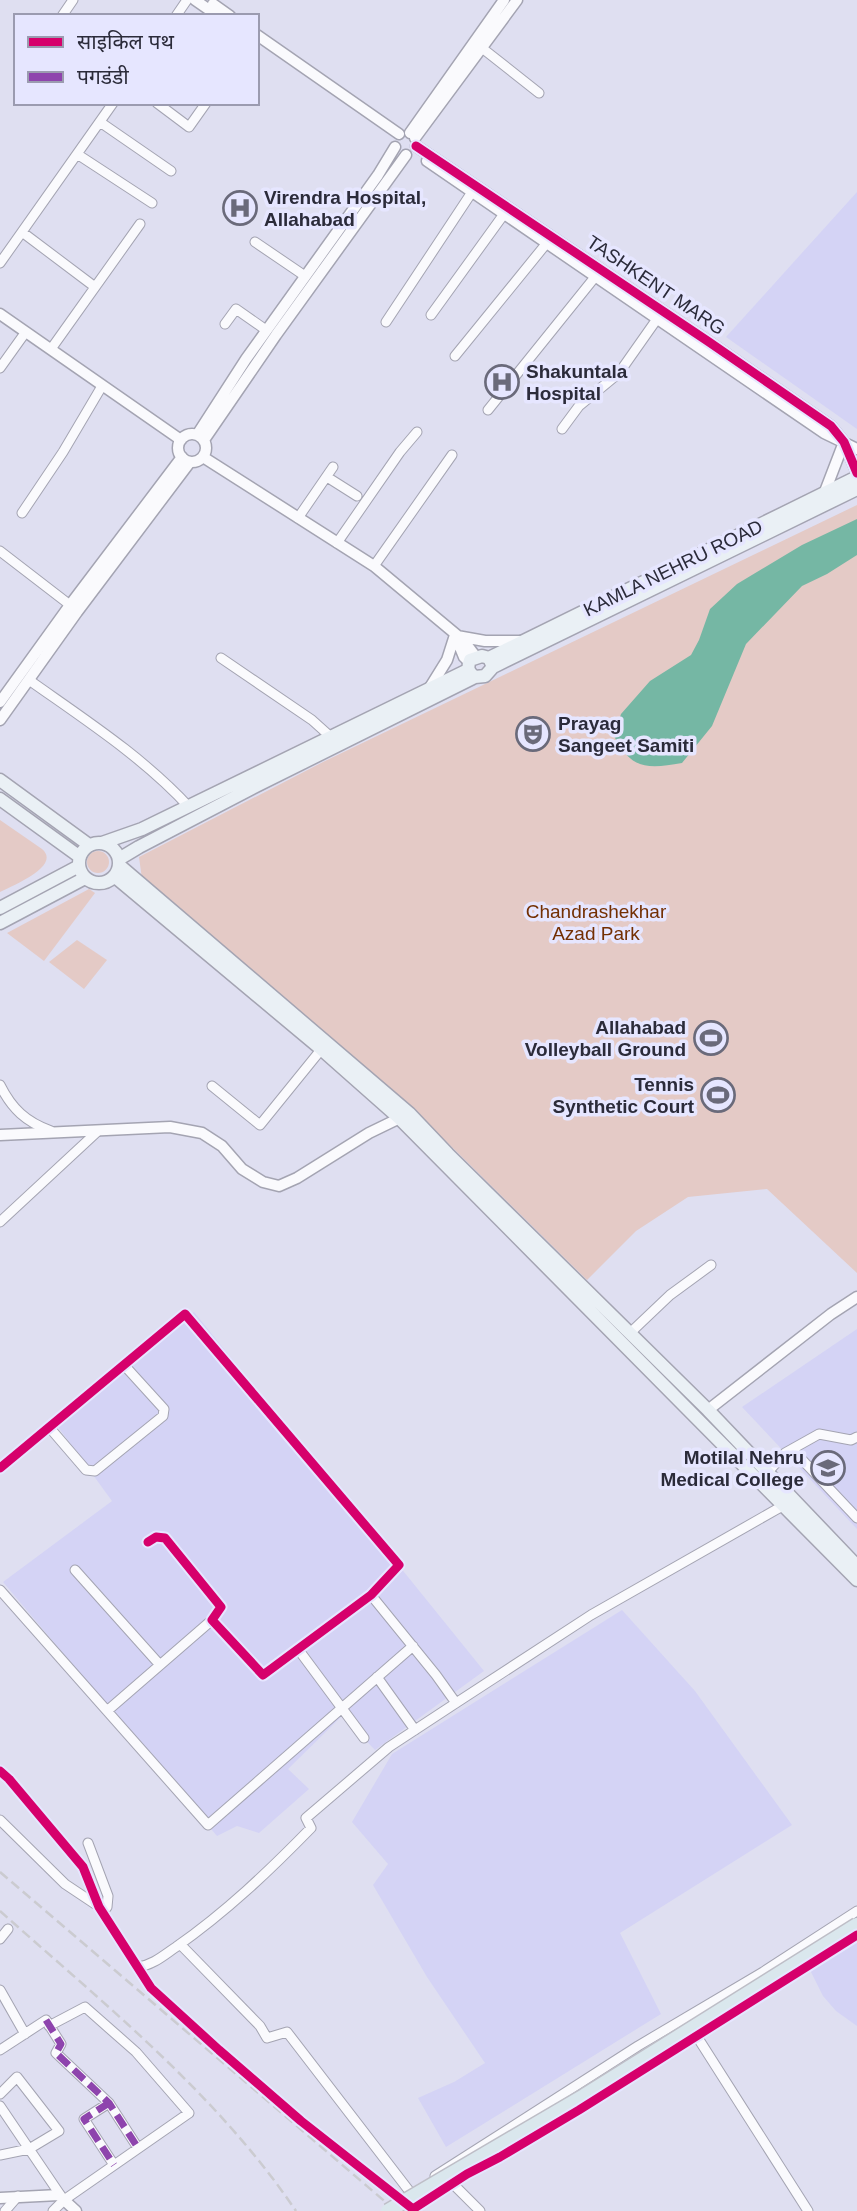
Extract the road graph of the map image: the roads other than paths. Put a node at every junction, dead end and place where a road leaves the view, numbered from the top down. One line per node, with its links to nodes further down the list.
1 (195, 0): 5 (street)
2 (208, 0): 6 (street)
3 (504, 0): 15 (street)
4 (517, 0): 9 (street)
5 (215, 14)
6 (227, 14)
7 (259, 35): 15 (street, TASHKENT MARG)
8 (259, 44): 15 (street, TASHKENT MARG)
9 (482, 48): 10 (street); 15 (street)
10 (539, 93)
11 (113, 105): 14 (street)
12 (160, 105): 13 (street)
13 (205, 105)
14 (100, 122): 16 (street); 17 (street)
15 (406, 143): 18 (street, TASHKENT MARG); 26 (street); 43 (street); 45 (street, TASHKENT MARG)
16 (77, 154): 19 (street); 22 (street)
17 (171, 171)
18 (472, 192): 20 (street, TASHKENT MARG); 32 (street)
19 (152, 203)
20 (504, 214): 24 (street, TASHKENT MARG); 30 (street)
21 (140, 224): 28 (street)
22 (22, 232): 25 (street); 28 (street)
23 (255, 242): 26 (street)
24 (546, 244): 27 (street, TASHKENT MARG); 37 (street)
25 (0, 263)
26 (305, 276): 34 (street)
27 (595, 277): 31 (street, TASHKENT MARG); 40 (street)
28 (95, 287): 36 (street)
29 (0, 314): 35 (street)
30 (431, 315)
31 (657, 319): 41 (street); 45 (street, TASHKENT MARG)
32 (386, 322)
33 (225, 324): 34 (street)
34 (267, 330): 43 (street)
35 (25, 332): 36 (street); 38 (street)
36 (51, 349): 39 (street)
37 (455, 356)
38 (0, 368)
39 (102, 386): 44 (street); 56 (street)
40 (488, 410)
41 (562, 429)
42 (417, 432): 58 (street)
43 (200, 438): 44 (street); 48 (street)
44 (181, 440): 49 (street)
45 (844, 442): 46 (street); 51 (street, TASHKENT MARG); 54 (street)
46 (857, 449)
47 (452, 455): 60 (street)
48 (203, 457): 49 (street); 57 (street)
49 (186, 460): 61 (street); 66 (street)
50 (333, 467): 52 (street)
51 (857, 475): 54 (main road, KAMLA NEHRU ROAD)
52 (327, 477): 55 (street); 57 (street)
53 (857, 489): 65 (main road, KAMLA NEHRU ROAD)
54 (824, 494): 63 (main road, KAMLA NEHRU ROAD)
55 (357, 496)
56 (22, 513)
57 (298, 518): 58 (street)
58 (337, 543): 60 (street)
59 (0, 551): 61 (street)
60 (374, 566): 62 (street)
61 (70, 605): 68 (street)
62 (455, 635): 63 (street); 65 (street); 67 (street)
63 (526, 641): 65 (main road, KAMLA NEHRU ROAD)
64 (221, 658): 70 (street)
65 (478, 665): 67 (main road, KAMLA NEHRU ROAD); 77 (main road, KAMLA NEHRU ROAD)
66 (29, 680): 69 (street); 73 (street)
67 (429, 689): 70 (main road, KAMLA NEHRU ROAD)
68 (0, 702)
69 (0, 720)
70 (332, 738): 73 (main road, KAMLA NEHRU ROAD)
71 (0, 780): 75 (main road)
72 (0, 799): 76 (main road)
73 (189, 807): 74 (main road, KAMLA NEHRU ROAD)
74 (102, 843): 75 (main road); 77 (main road)
75 (89, 845): 76 (main road)
76 (81, 867): 77 (main road); 78 (main road); 79 (main road)
77 (117, 867): 80 (main road)
78 (0, 908)
79 (0, 923)
80 (324, 1046): 82 (street); 83 (main road)
81 (0, 1085): 85 (street)
82 (212, 1086)
83 (404, 1115): 84 (street); 90 (main road); 98 (main road)
84 (98, 1131): 85 (street); 87 (street)
85 (58, 1133): 86 (street)
86 (0, 1135)
87 (0, 1222)
88 (711, 1265): 90 (street)
89 (857, 1297): 92 (street)
90 (629, 1333): 92 (main road)
91 (124, 1364): 93 (street); 93 (street); 105 (street)
92 (708, 1410): 97 (main road)
93 (50, 1427): 96 (street)
94 (857, 1437): 95 (street)
95 (792, 1449): 97 (street); 99 (street)
96 (0, 1468)
97 (767, 1473): 98 (main road)
98 (788, 1503): 101 (main road); 103 (main road); 111 (street)
99 (857, 1518)
100 (148, 1542): 106 (street)
101 (857, 1566)
102 (75, 1570): 109 (street)
103 (857, 1580)
104 (0, 1590): 113 (street)
105 (371, 1595): 107 (street); 108 (street)
106 (212, 1620): 108 (street); 109 (street)
107 (412, 1646): 110 (street); 111 (street)
108 (298, 1648): 112 (street)
109 (160, 1665): 113 (street)
110 (377, 1677): 112 (street); 114 (street)
111 (456, 1703): 114 (street)
112 (342, 1707): 113 (street); 115 (street)
113 (107, 1711)
114 (415, 1730): 125 (street)
115 (364, 1738)
116 (0, 1771): 119 (street)
117 (0, 1820): 119 (street)
118 (88, 1843): 119 (street)
119 (101, 1910): 126 (street)
120 (857, 1911): 140 (street)
121 (857, 1925): 149 (main road, bridge)
122 (8, 1929): 124 (street)
123 (857, 1935): 130 (street)
124 (0, 1939)
125 (180, 1944): 126 (street); 140 (street)
126 (138, 1967): 144 (street)
127 (0, 1990): 129 (street)
128 (49, 2026): 129 (street); 133 (street); 135 (street)
129 (25, 2034): 131 (street)
130 (696, 2035): 139 (street); 151 (street)
131 (0, 2050)
132 (0, 2094): 136 (street)
133 (109, 2104): 135 (street); 138 (street)
134 (0, 2106): 136 (street)
135 (138, 2148): 138 (street)
136 (29, 2149): 137 (street); 143 (street)
137 (0, 2155)
138 (114, 2165): 143 (street)
139 (453, 2184): 144 (street); 150 (street)
140 (410, 2192): 144 (street)
141 (18, 2196): 142 (street); 143 (street); 145 (street)
142 (0, 2198)
143 (62, 2198): 146 (street); 147 (street)
144 (399, 2200): 148 (street)
145 (5, 2211)
146 (53, 2211)
147 (76, 2211)
148 (379, 2211)
149 (388, 2211)
150 (480, 2211)
151 (808, 2211)

